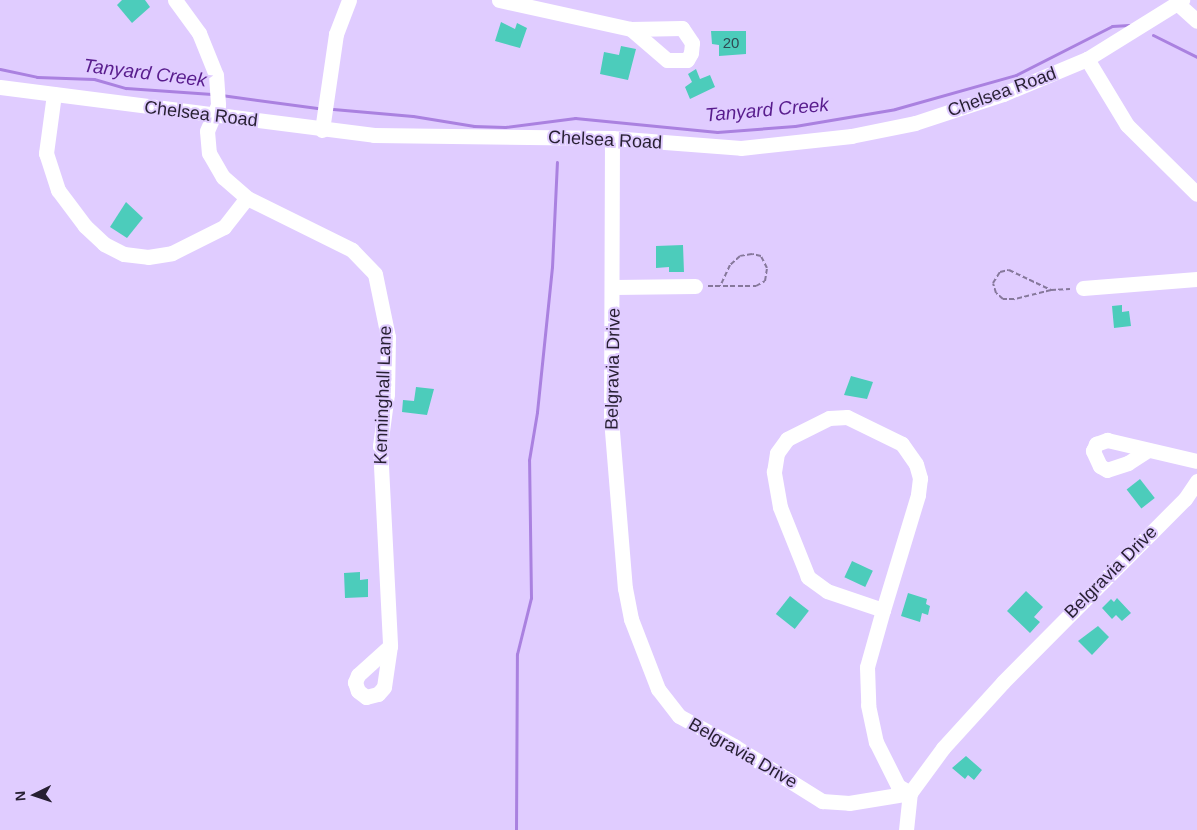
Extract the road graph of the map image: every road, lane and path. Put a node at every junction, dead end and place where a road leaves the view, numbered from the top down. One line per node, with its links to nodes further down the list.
1 (175, 0): 10 (street)
2 (349, 0): 11 (street)
3 (499, 0): 6 (street)
4 (1180, 2): 5 (street); 7 (street, Chelsea Road)
5 (1197, 21)
6 (631, 30)
7 (1087, 59): 12 (street, Chelsea Road); 13 (street)
8 (0, 87): 9 (street, Chelsea Road)
9 (54, 94): 10 (street, Chelsea Road); 14 (street)
10 (217, 110): 11 (street, Chelsea Road); 14 (street, Kenninghall Lane)
11 (322, 130): 12 (street, Chelsea Road)
12 (612, 138): 18 (street, Belgravia Drive)
13 (1197, 194)
14 (247, 198): 25 (street, Kenninghall Lane)
15 (1197, 279): 19 (street)
16 (695, 286): 17 (path); 18 (street)
17 (720, 286): 17 (path)
18 (614, 287): 26 (street, Belgravia Drive)
19 (1083, 288): 20 (path)
20 (1051, 290): 20 (path)
21 (1148, 450): 22 (street)
22 (1197, 461)
23 (1197, 481): 26 (street, Belgravia Drive)
24 (883, 610): 24 (street); 26 (street)
25 (390, 646)
26 (910, 793): 27 (street)
27 (906, 830)

